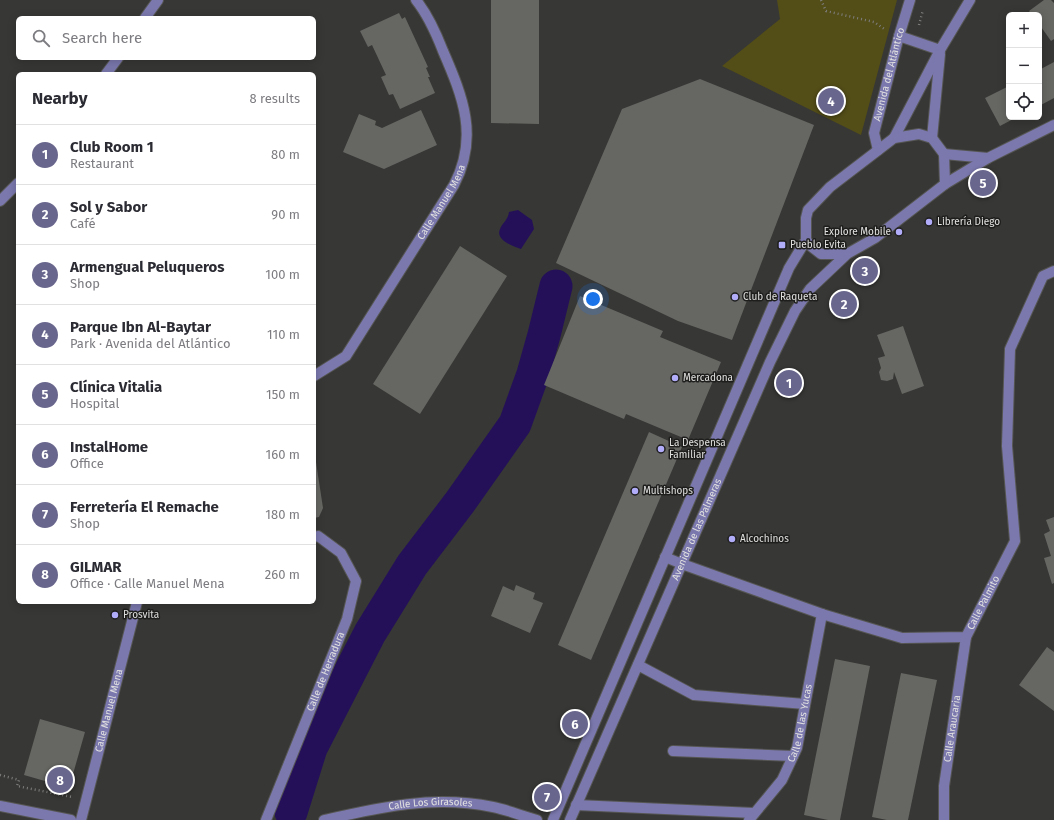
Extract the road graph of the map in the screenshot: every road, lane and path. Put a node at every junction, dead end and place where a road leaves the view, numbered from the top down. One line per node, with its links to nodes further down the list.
1 (158, 0): 6 (street)
2 (416, 0): 23 (street, Calle Manuel Mena)
3 (821, 0): 7 (path)
4 (910, 0): 7 (street, Avenida del Atlántico)
5 (970, 0): 8 (street)
6 (146, 16)
7 (899, 36): 8 (street); 14 (street, Avenida del Atlántico)
8 (940, 50): 12 (street); 13 (street)
9 (116, 60): 10 (street)
10 (108, 72)
11 (1054, 125): 16 (street)
12 (894, 138): 13 (street); 14 (street)
13 (932, 138): 15 (street)
14 (878, 150): 20 (street)
15 (944, 154): 16 (street); 17 (street)
16 (988, 158): 17 (street)
17 (945, 184): 21 (street, Avenida de las Palmeras)
18 (16, 185): 19 (street)
19 (0, 201)
20 (806, 240): 21 (street); 25 (street, Avenida de las Palmeras)
21 (847, 254): 26 (street, Avenida de las Palmeras)
22 (1054, 271): 29 (street, Calle Palmito)
23 (316, 375)
24 (316, 536): 41 (street, Calle de Herradura)
25 (665, 556): 26 (street, Calle Palmito); 44 (street, Avenida de las Palmeras)
26 (682, 564): 28 (street, Calle Palmito); 30 (street, Avenida de las Palmeras)
27 (136, 604): 40 (street, Calle Manuel Mena)
28 (822, 614): 29 (street, Calle Palmito); 31 (street, Calle de las Yucas)
29 (966, 637): 46 (street, Calle Araucaria)
30 (638, 665): 31 (street); 36 (street, Avenida de las Palmeras)
31 (805, 704): 33 (street, Calle de las Yucas)
32 (673, 751): 33 (street)
33 (793, 756): 38 (street, Calle de las Yucas)
34 (0, 775): 35 (path)
35 (74, 792)
36 (576, 805): 38 (street); 45 (street, Avenida de las Palmeras)
37 (0, 806): 39 (street)
38 (752, 817)
39 (71, 820)
40 (81, 820)
41 (266, 820)
42 (324, 820): 43 (street, Calle Los Girasoles)
43 (537, 820)
44 (553, 820)
45 (570, 820)
46 (944, 820)

